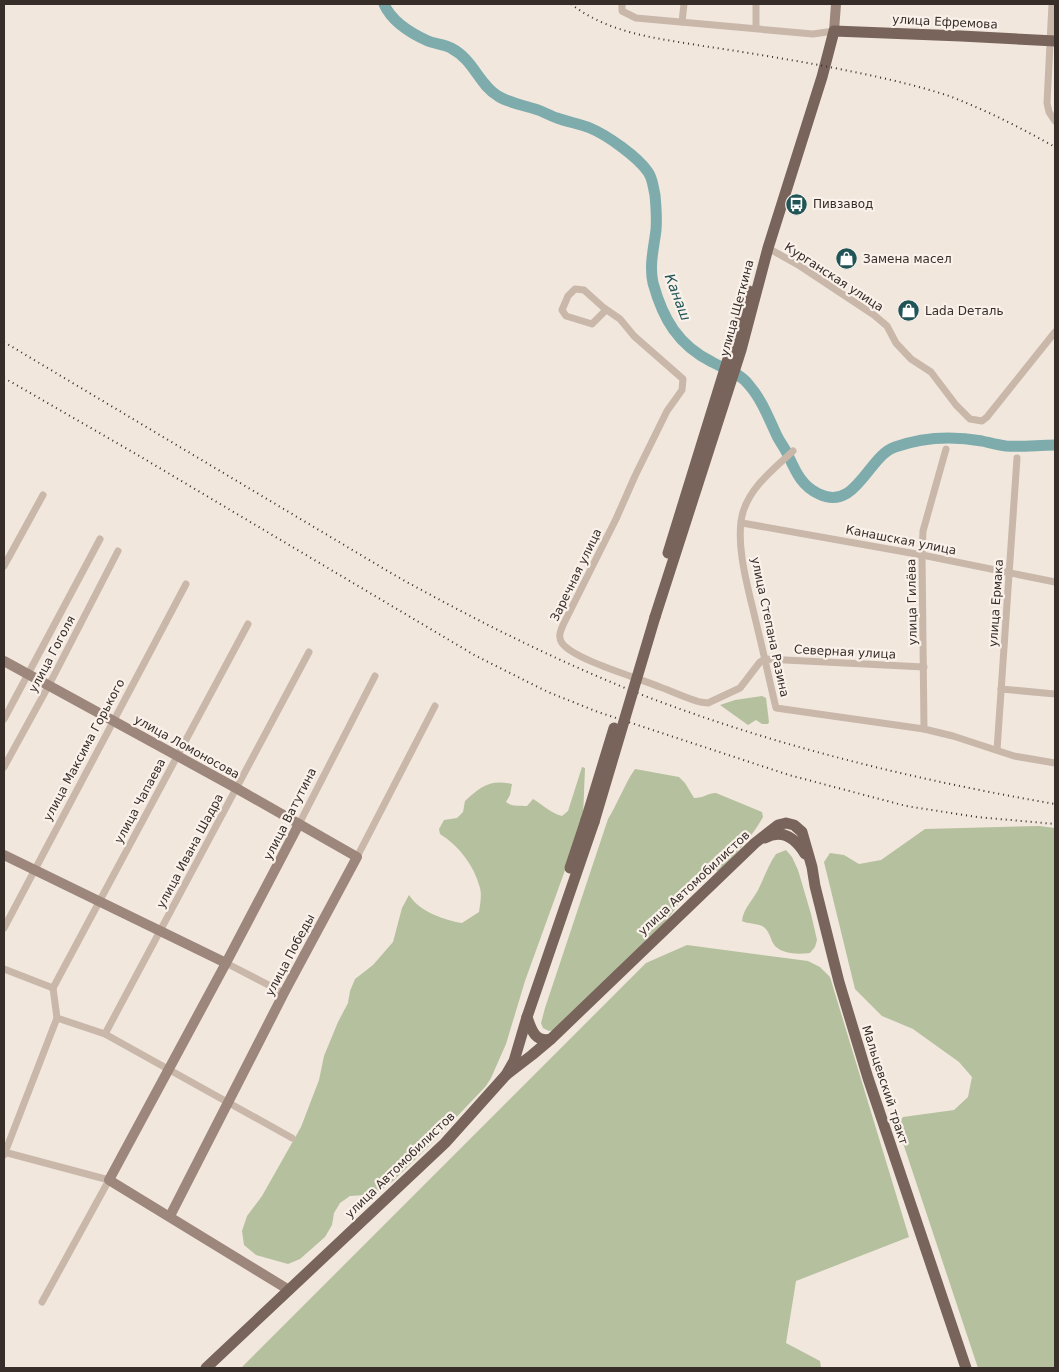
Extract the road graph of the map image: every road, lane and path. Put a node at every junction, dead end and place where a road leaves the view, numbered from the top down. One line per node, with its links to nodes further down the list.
1 (684, 4): 6 (street)
2 (756, 4): 7 (street)
3 (836, 4): 8 (street, улица Щеткина)
4 (1052, 4): 9 (street)
5 (622, 8): 6 (street)
6 (682, 22): 7 (street)
7 (756, 28): 8 (street)
8 (834, 31): 9 (main road, улица Ефремова); 11 (main road, улица Щеткина)
9 (1053, 41): 10 (street)
10 (1055, 121)
11 (768, 248): 13 (street, Курганская улица); 45 (main road, улица Щеткина, bridge)
12 (606, 310): 12 (street); 28 (street, Заречная улица)
13 (1055, 332)
14 (946, 448): 21 (street, улица Гилёва)
15 (793, 451): 18 (street, улица Степана Разина)
16 (1017, 458): 23 (street, улица Ермака)
17 (43, 495): 22 (street)
18 (742, 523): 21 (street, Канашская улица); 28 (street, улица Степана Разина)
19 (100, 539): 31 (street, улица Гоголя)
20 (118, 551): 33 (street, улица Гоголя)
21 (922, 555): 23 (street, Канашская улица); 30 (street, улица Гилёва)
22 (4, 566)
23 (1009, 573): 24 (street, Канашская улица); 34 (street, улица Ермака)
24 (1055, 582)
25 (186, 584): 38 (street, улица Максима Горького)
26 (248, 624): 41 (street, улица Чапаева)
27 (309, 652): 44 (street, улица Ивана Шадра)
28 (765, 659): 30 (street, Северная улица); 39 (street, улица Степана Разина)
29 (4, 661): 31 (street, улица Ломоносова)
30 (924, 667): 39 (street, улица Гилёва)
31 (28, 674): 33 (street, улица Ломоносова); 37 (street, улица Гоголя)
32 (375, 676): 46 (street, улица Ватутина)
33 (49, 685): 38 (street, улица Ломоносова); 43 (street, улица Гоголя)
34 (1001, 689): 35 (street); 40 (street, улица Ермака)
35 (1055, 694)
36 (435, 706): 49 (street, улица Победы)
37 (4, 719)
38 (113, 720): 41 (street, улица Ломоносова); 50 (street, улица Максима Горького)
39 (924, 729): 40 (street)
40 (997, 750): 42 (street)
41 (177, 756): 44 (street, улица Ломоносова); 51 (street, улица Чапаева)
42 (1055, 763)
43 (4, 767)
44 (236, 788): 46 (street, улица Ломоносова); 53 (street, улица Ивана Шадра)
45 (590, 821): 58 (main road, улица Автомобилистов); 63 (main road)
46 (298, 824): 49 (street, улица Ломоносова); 54 (street, улица Ватутина)
47 (802, 844): 61 (main road, улица Автомобилистов); 72 (main road, Мальцевский тракт)
48 (4, 855): 50 (street)
49 (357, 856): 57 (street, улица Победы)
50 (33, 869): 51 (street); 52 (street, улица Максима Горького)
51 (99, 901): 53 (street); 56 (street, улица Чапаева)
52 (4, 928)
53 (160, 931): 54 (street); 60 (street, улица Ивана Шадра)
54 (226, 963): 57 (street); 62 (street, улица Ватутина)
55 (4, 969): 56 (street)
56 (53, 988): 59 (street)
57 (284, 993): 64 (street, улица Победы)
58 (527, 1016): 61 (main road); 63 (main road, улица Автомобилистов)
59 (57, 1018): 60 (street); 66 (street)
60 (105, 1034): 62 (street)
61 (551, 1039): 63 (main road, улица Автомобилистов)
62 (169, 1070): 64 (street); 67 (street, улица Ватутина)
63 (506, 1074): 69 (main road, улица Автомобилистов)
64 (229, 1103): 65 (street); 68 (street, улица Победы)
65 (292, 1138)
66 (4, 1153): 67 (street)
67 (109, 1180): 68 (street); 70 (street)
68 (170, 1216): 69 (street)
69 (289, 1290): 71 (main road, улица Автомобилистов)
70 (42, 1302)
71 (206, 1368)
72 (966, 1368)

